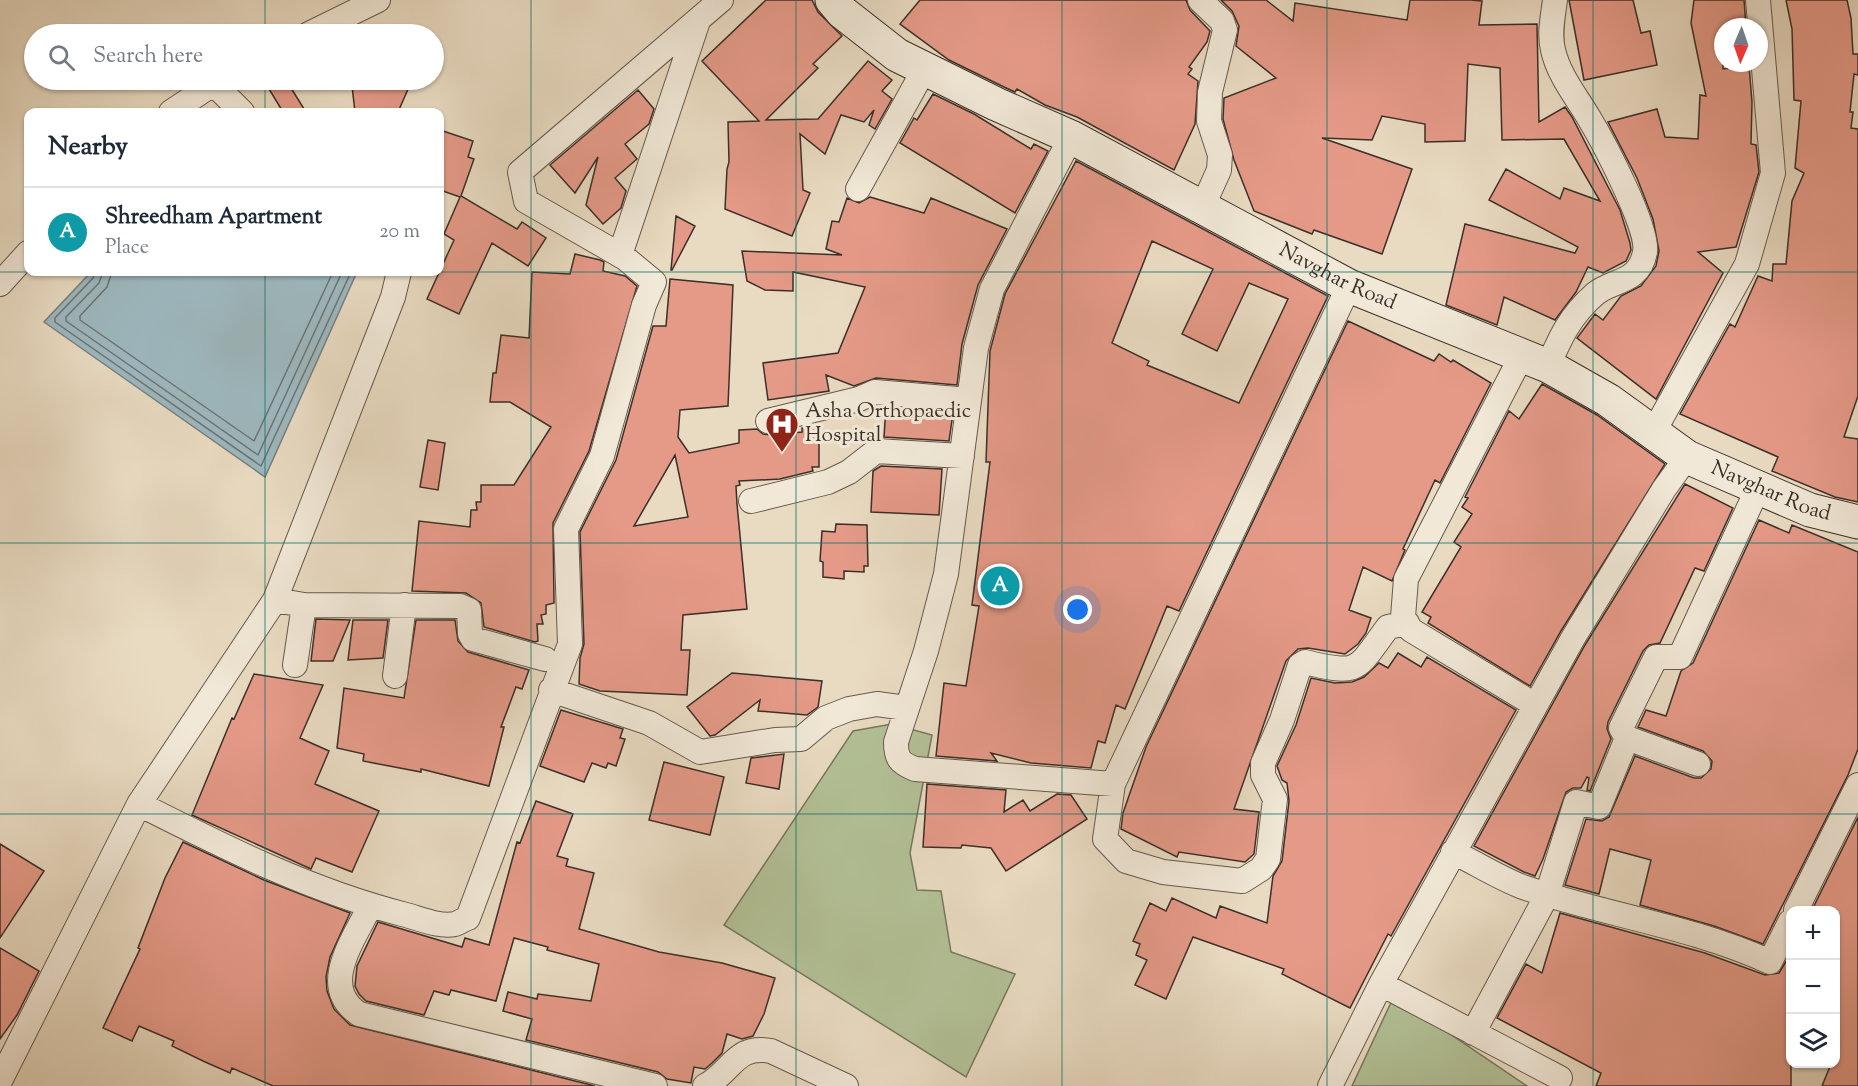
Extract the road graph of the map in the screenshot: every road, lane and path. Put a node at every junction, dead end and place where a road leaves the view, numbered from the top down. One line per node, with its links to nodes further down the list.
1 (378, 0): 8 (street)
2 (721, 0): 7 (street)
3 (832, 0): 9 (main road, Navghar Road)
4 (1200, 0): 16 (street)
5 (1555, 0): 22 (street)
6 (1758, 0): 25 (street)
7 (698, 19): 17 (street); 17 (street)
8 (329, 24)
9 (925, 68): 14 (main road, Navghar Road); 15 (street)
10 (203, 90): 12 (street)
11 (224, 90): 13 (street)
12 (177, 108)
13 (239, 108)
14 (1071, 137): 16 (main road, Navghar Road); 23 (street)
15 (858, 189)
16 (1202, 208): 21 (main road, Navghar Road)
17 (620, 255): 38 (street)
18 (24, 257): 20 (street)
19 (398, 276): 31 (street)
20 (0, 284)
21 (1349, 286): 22 (main road, Navghar Road); 43 (street)
22 (1535, 361): 25 (main road, Navghar Road); 34 (street)
23 (969, 400): 24 (street); 26 (street)
24 (768, 421)
25 (1653, 433): 27 (main road, Navghar Road)
26 (962, 456): 29 (street); 40 (street)
27 (1687, 458): 28 (main road, Navghar Road); 39 (street)
28 (1757, 490): 30 (main road, Navghar Road); 41 (street)
29 (751, 501)
30 (1858, 522)
31 (275, 600): 32 (street); 45 (street)
32 (304, 605): 33 (street); 36 (street)
33 (404, 605): 35 (street); 37 (street)
34 (1407, 623): 39 (street); 43 (street)
35 (545, 659)
36 (295, 665)
37 (394, 676)
38 (551, 690): 40 (street); 48 (street)
39 (1535, 705): 46 (street)
40 (906, 708): 43 (street)
41 (1627, 738): 42 (street); 47 (street)
42 (1698, 764)
43 (1113, 784)
44 (1858, 785): 49 (street)
45 (139, 804): 48 (street); 54 (street)
46 (1453, 852): 47 (street); 51 (street)
47 (1547, 895): 50 (street); 52 (street)
48 (370, 906): 55 (street)
49 (1798, 906)
50 (1786, 932)
51 (1381, 984): 52 (street); 58 (street)
52 (1473, 1032): 53 (street)
53 (1560, 1078)
54 (1, 1084)
55 (655, 1086)
56 (705, 1086): 57 (street)
57 (846, 1086)
58 (1330, 1086)

